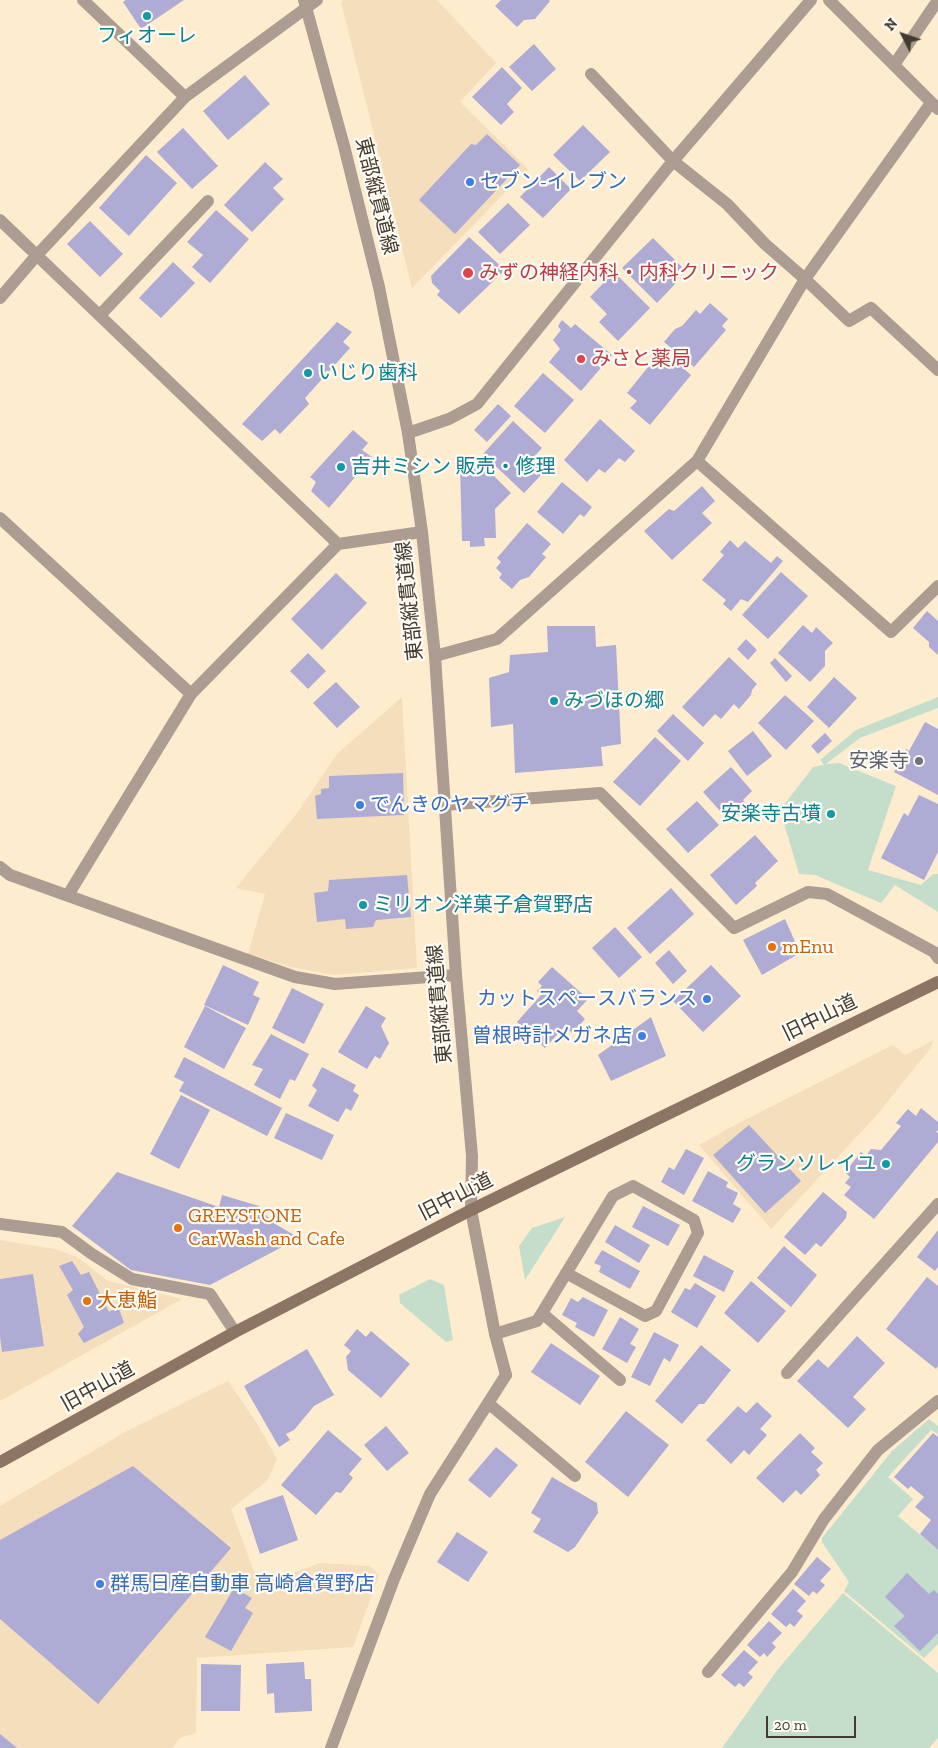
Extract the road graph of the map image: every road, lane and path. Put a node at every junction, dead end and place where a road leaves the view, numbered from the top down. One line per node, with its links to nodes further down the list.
1 (83, 0): 8 (street)
2 (811, 0): 10 (street)
3 (829, 0): 6 (street)
4 (938, 0): 6 (street)
5 (309, 2): 8 (street); 18 (street, 東部縦貫道線)
6 (894, 65): 9 (street)
7 (591, 74): 10 (street)
8 (185, 97): 13 (street)
9 (934, 106): 14 (street)
10 (673, 161): 14 (street); 18 (street)
11 (208, 201): 16 (street)
12 (0, 220): 13 (street)
13 (37, 255): 15 (street); 16 (street)
14 (805, 279): 17 (street); 19 (street)
15 (0, 298)
16 (100, 315): 22 (street)
17 (938, 370)
18 (408, 433): 21 (street, 東部縦貫道線)
19 (697, 461): 23 (street); 24 (street)
20 (0, 518): 25 (street)
21 (422, 532): 22 (street); 24 (street, 東部縦貫道線)
22 (338, 544): 25 (street)
23 (938, 586)
24 (435, 656): 26 (street, 東部縦貫道線)
25 (191, 694): 28 (street)
26 (444, 805): 29 (street); 30 (street, 東部縦貫道線)
27 (0, 868): 28 (street)
28 (68, 895): 30 (street)
29 (938, 958)
30 (456, 975): 33 (street, 東部縦貫道線)
31 (938, 982): 33 (main road, 旧中山道)
32 (938, 1204): 39 (street)
33 (471, 1210): 37 (main road, 旧中山道); 38 (street, 東部縦貫道線)
34 (0, 1224): 37 (street)
35 (566, 1273): 35 (street); 36 (street)
36 (542, 1313): 38 (street); 40 (street)
37 (235, 1332): 43 (main road, 旧中山道)
38 (495, 1334): 42 (street, 東部縦貫道線)
39 (787, 1372)
40 (620, 1380)
41 (938, 1401): 45 (street)
42 (488, 1403): 44 (street); 46 (street)
43 (0, 1462)
44 (575, 1476)
45 (708, 1672)
46 (331, 1748)

